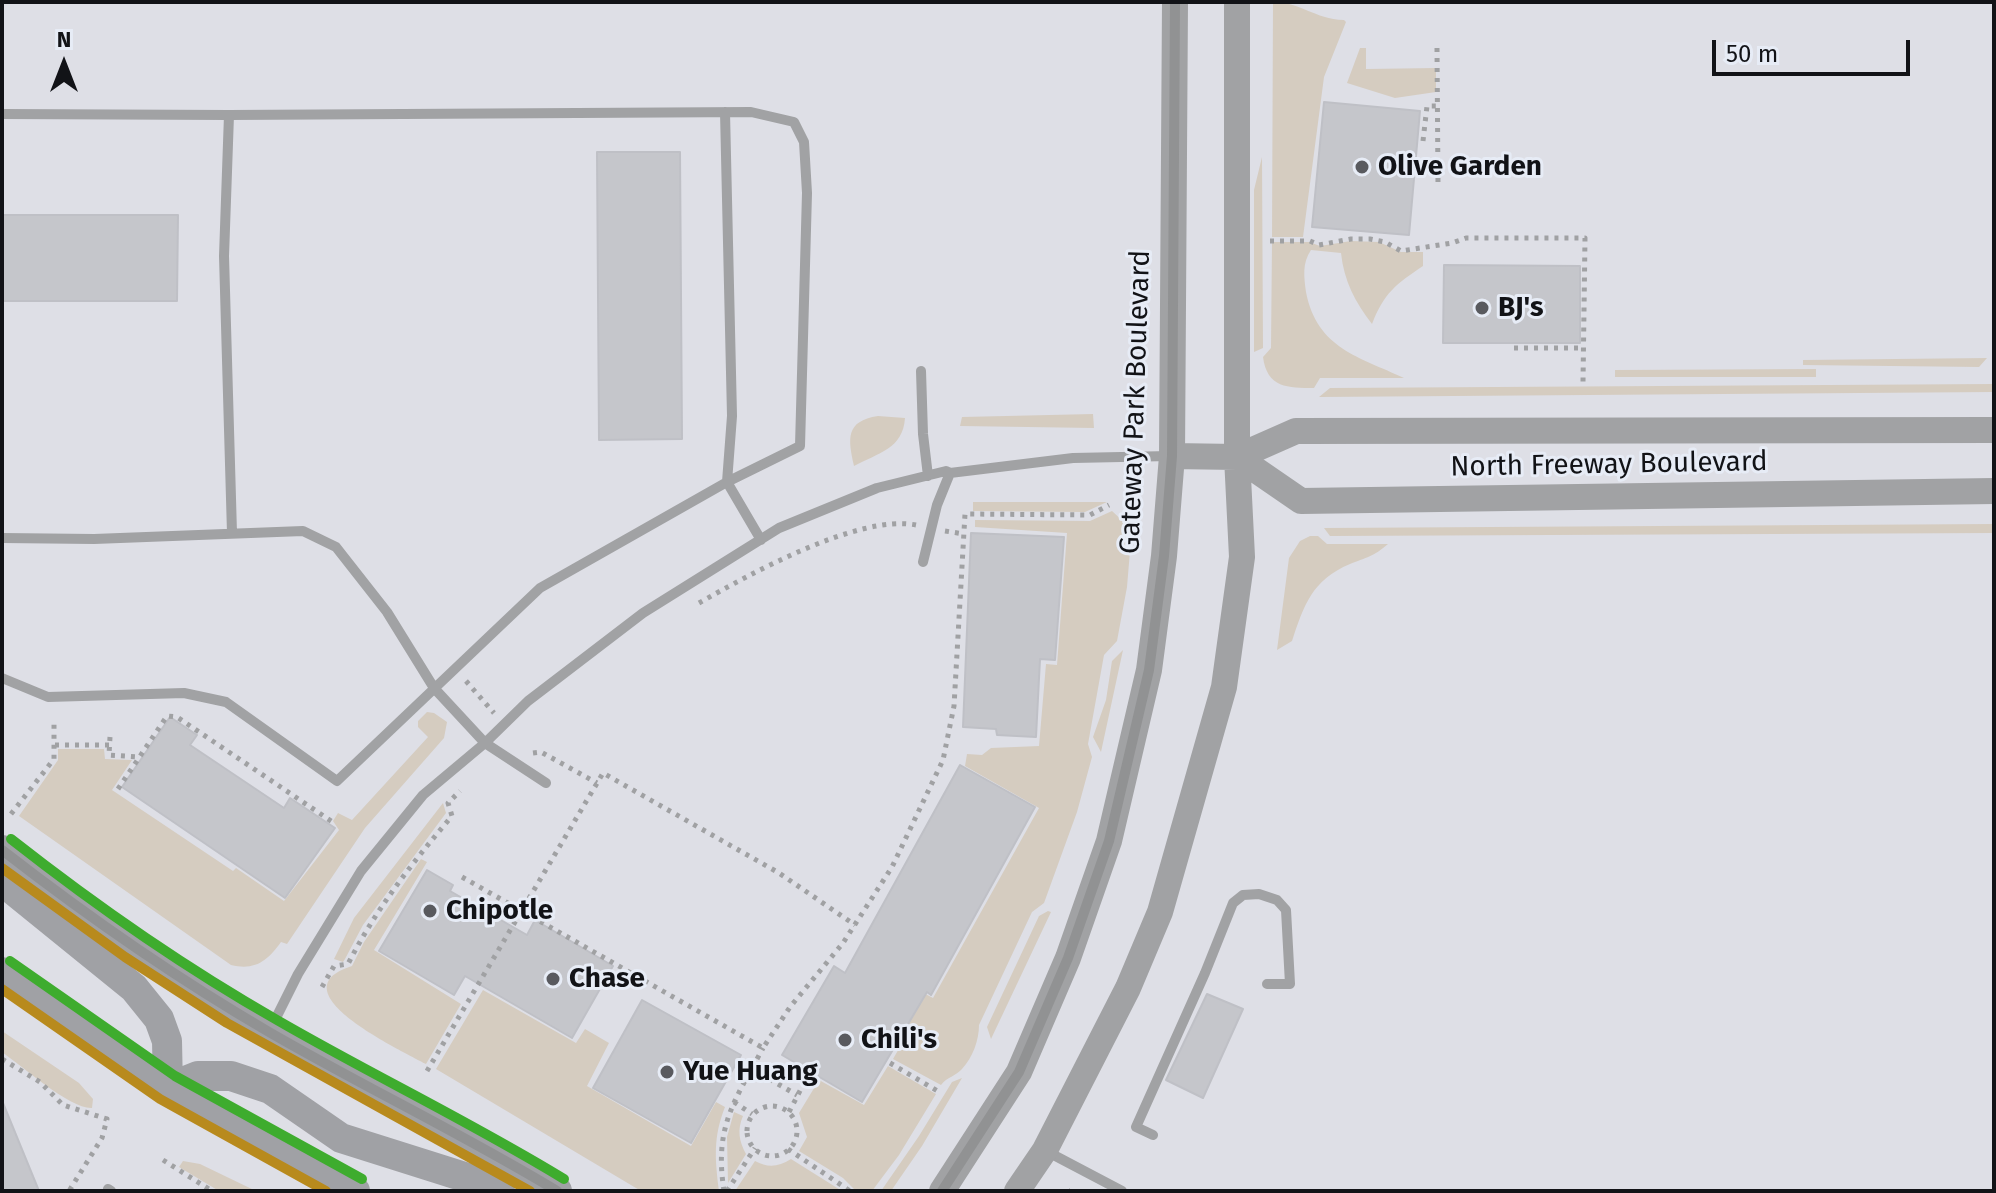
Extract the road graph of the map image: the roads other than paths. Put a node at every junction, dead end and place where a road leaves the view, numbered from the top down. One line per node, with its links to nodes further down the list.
1 (1175, 2): 8 (street, Gateway Park Boulevard)
2 (1237, 2): 9 (street)
3 (725, 112): 5 (lane); 12 (lane); 12 (lane)
4 (2, 114): 5 (lane)
5 (229, 115): 14 (lane)
6 (921, 371): 11 (lane)
7 (1994, 430): 9 (street, North Freeway Boulevard)
8 (1172, 456): 9 (street, North Freeway Boulevard); 10 (lane); 33 (street, Gateway Park Boulevard)
9 (1237, 457): 13 (street, North Freeway Boulevard); 29 (street)
10 (950, 473): 11 (lane); 17 (lane)
11 (928, 476): 16 (lane)
12 (727, 482): 16 (lane); 19 (lane)
13 (1994, 491)
14 (232, 533): 15 (lane); 19 (lane)
15 (2, 538)
16 (761, 540): 20 (lane)
17 (923, 562)
18 (2, 678): 19 (lane)
19 (434, 688): 20 (lane)
20 (485, 743): 21 (lane); 26 (lane)
21 (546, 783)
22 (2, 850): 26 (main road)
23 (2, 881): 27 (main road)
24 (2, 972): 27 (main road)
25 (1267, 984): 28 (lane)
26 (269, 1032): 32 (main road)
27 (168, 1088): 30 (main road); 31 (main road)
28 (1153, 1135)
29 (1045, 1150): 34 (street); 35 (lane)
30 (355, 1191)
31 (500, 1191)
32 (557, 1191)
33 (942, 1191)
34 (1017, 1191)
35 (1122, 1191)

